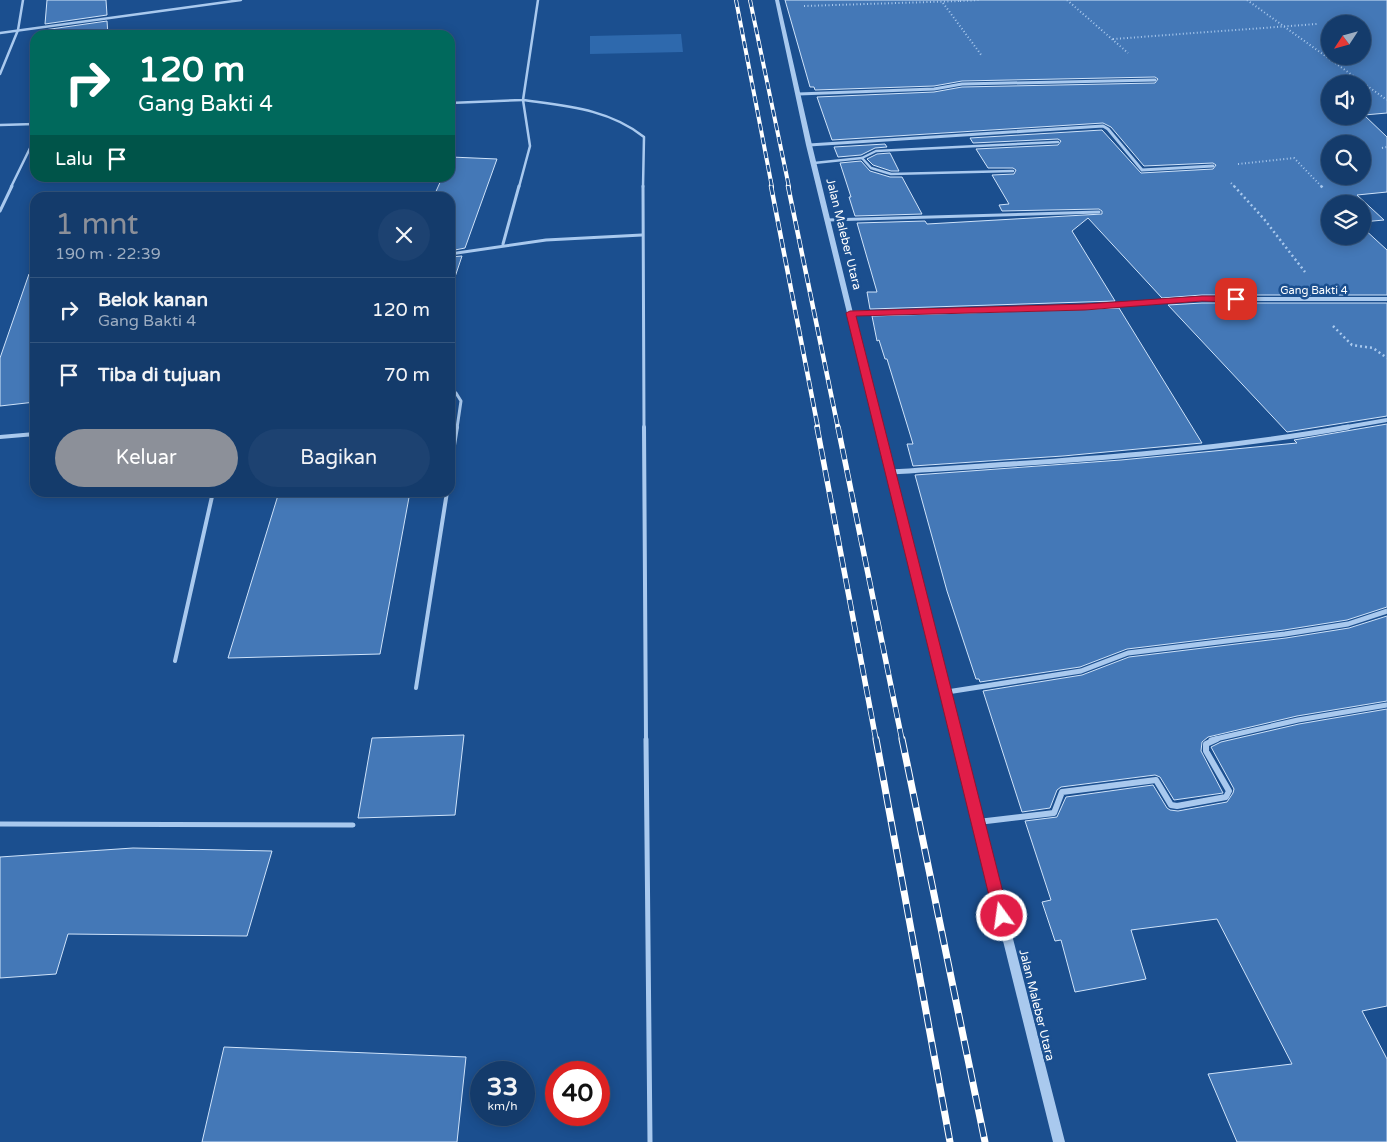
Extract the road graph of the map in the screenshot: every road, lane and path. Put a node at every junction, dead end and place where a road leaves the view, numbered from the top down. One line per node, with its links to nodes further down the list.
1 (23, 0): 12 (lane)
2 (241, 0): 12 (lane)
3 (538, 0): 19 (lane)
4 (980, 0): 7 (path)
5 (1067, 0): 14 (path)
6 (1247, 0): 11 (path)
7 (960, 1): 8 (path)
8 (942, 2): 9 (path); 17 (path)
9 (778, 3): 18 (street, Jalan Maleber Utara)
10 (1317, 24): 11 (path)
11 (1284, 27): 14 (path); 20 (path)
12 (18, 30): 13 (lane); 15 (lane)
13 (0, 32)
14 (1113, 39): 16 (path)
15 (0, 74)
16 (1155, 80): 17 (street)
17 (1002, 84): 18 (street)
18 (798, 94): 25 (street, Jalan Maleber Utara)
19 (522, 100): 21 (lane); 37 (lane); 38 (lane)
20 (1387, 100)
21 (455, 103)
22 (0, 124): 23 (lane)
23 (30, 124)
24 (1058, 142): 29 (lane)
25 (809, 145): 30 (street, Jalan Maleber Utara); 31 (street)
26 (30, 148): 34 (lane)
27 (1382, 148): 28 (path)
28 (1387, 148)
29 (862, 158): 30 (lane); 32 (lane)
30 (814, 163): 36 (street, Jalan Maleber Utara)
31 (1213, 166): 33 (path); 41 (path)
32 (1013, 171)
33 (1324, 189)
34 (0, 211)
35 (1099, 212): 36 (lane)
36 (828, 220): 43 (street, Jalan Maleber Utara)
37 (642, 235): 38 (lane); 61 (lane)
38 (503, 244): 39 (lane)
39 (455, 253)
40 (1305, 299): 41 (street, Gang Bakti 4); 43 (street, Gang Bakti 4); 44 (path)
41 (1325, 299): 42 (street, Gang Bakti 4)
42 (1387, 299)
43 (850, 313): 50 (street, Jalan Maleber Utara)
44 (1387, 358)
45 (455, 393): 49 (lane)
46 (1387, 420): 50 (street)
47 (30, 434): 48 (lane)
48 (0, 437)
49 (455, 439)
50 (891, 472): 56 (street, Jalan Maleber Utara)
51 (212, 497): 54 (lane)
52 (446, 497): 55 (lane)
53 (1387, 611): 56 (street)
54 (175, 661)
55 (416, 688)
56 (947, 692): 58 (street, Jalan Maleber Utara)
57 (1387, 705): 58 (street)
58 (978, 822): 62 (street, Jalan Maleber Utara)
59 (0, 824): 60 (lane)
60 (354, 825)
61 (650, 1142)
62 (1059, 1142)

